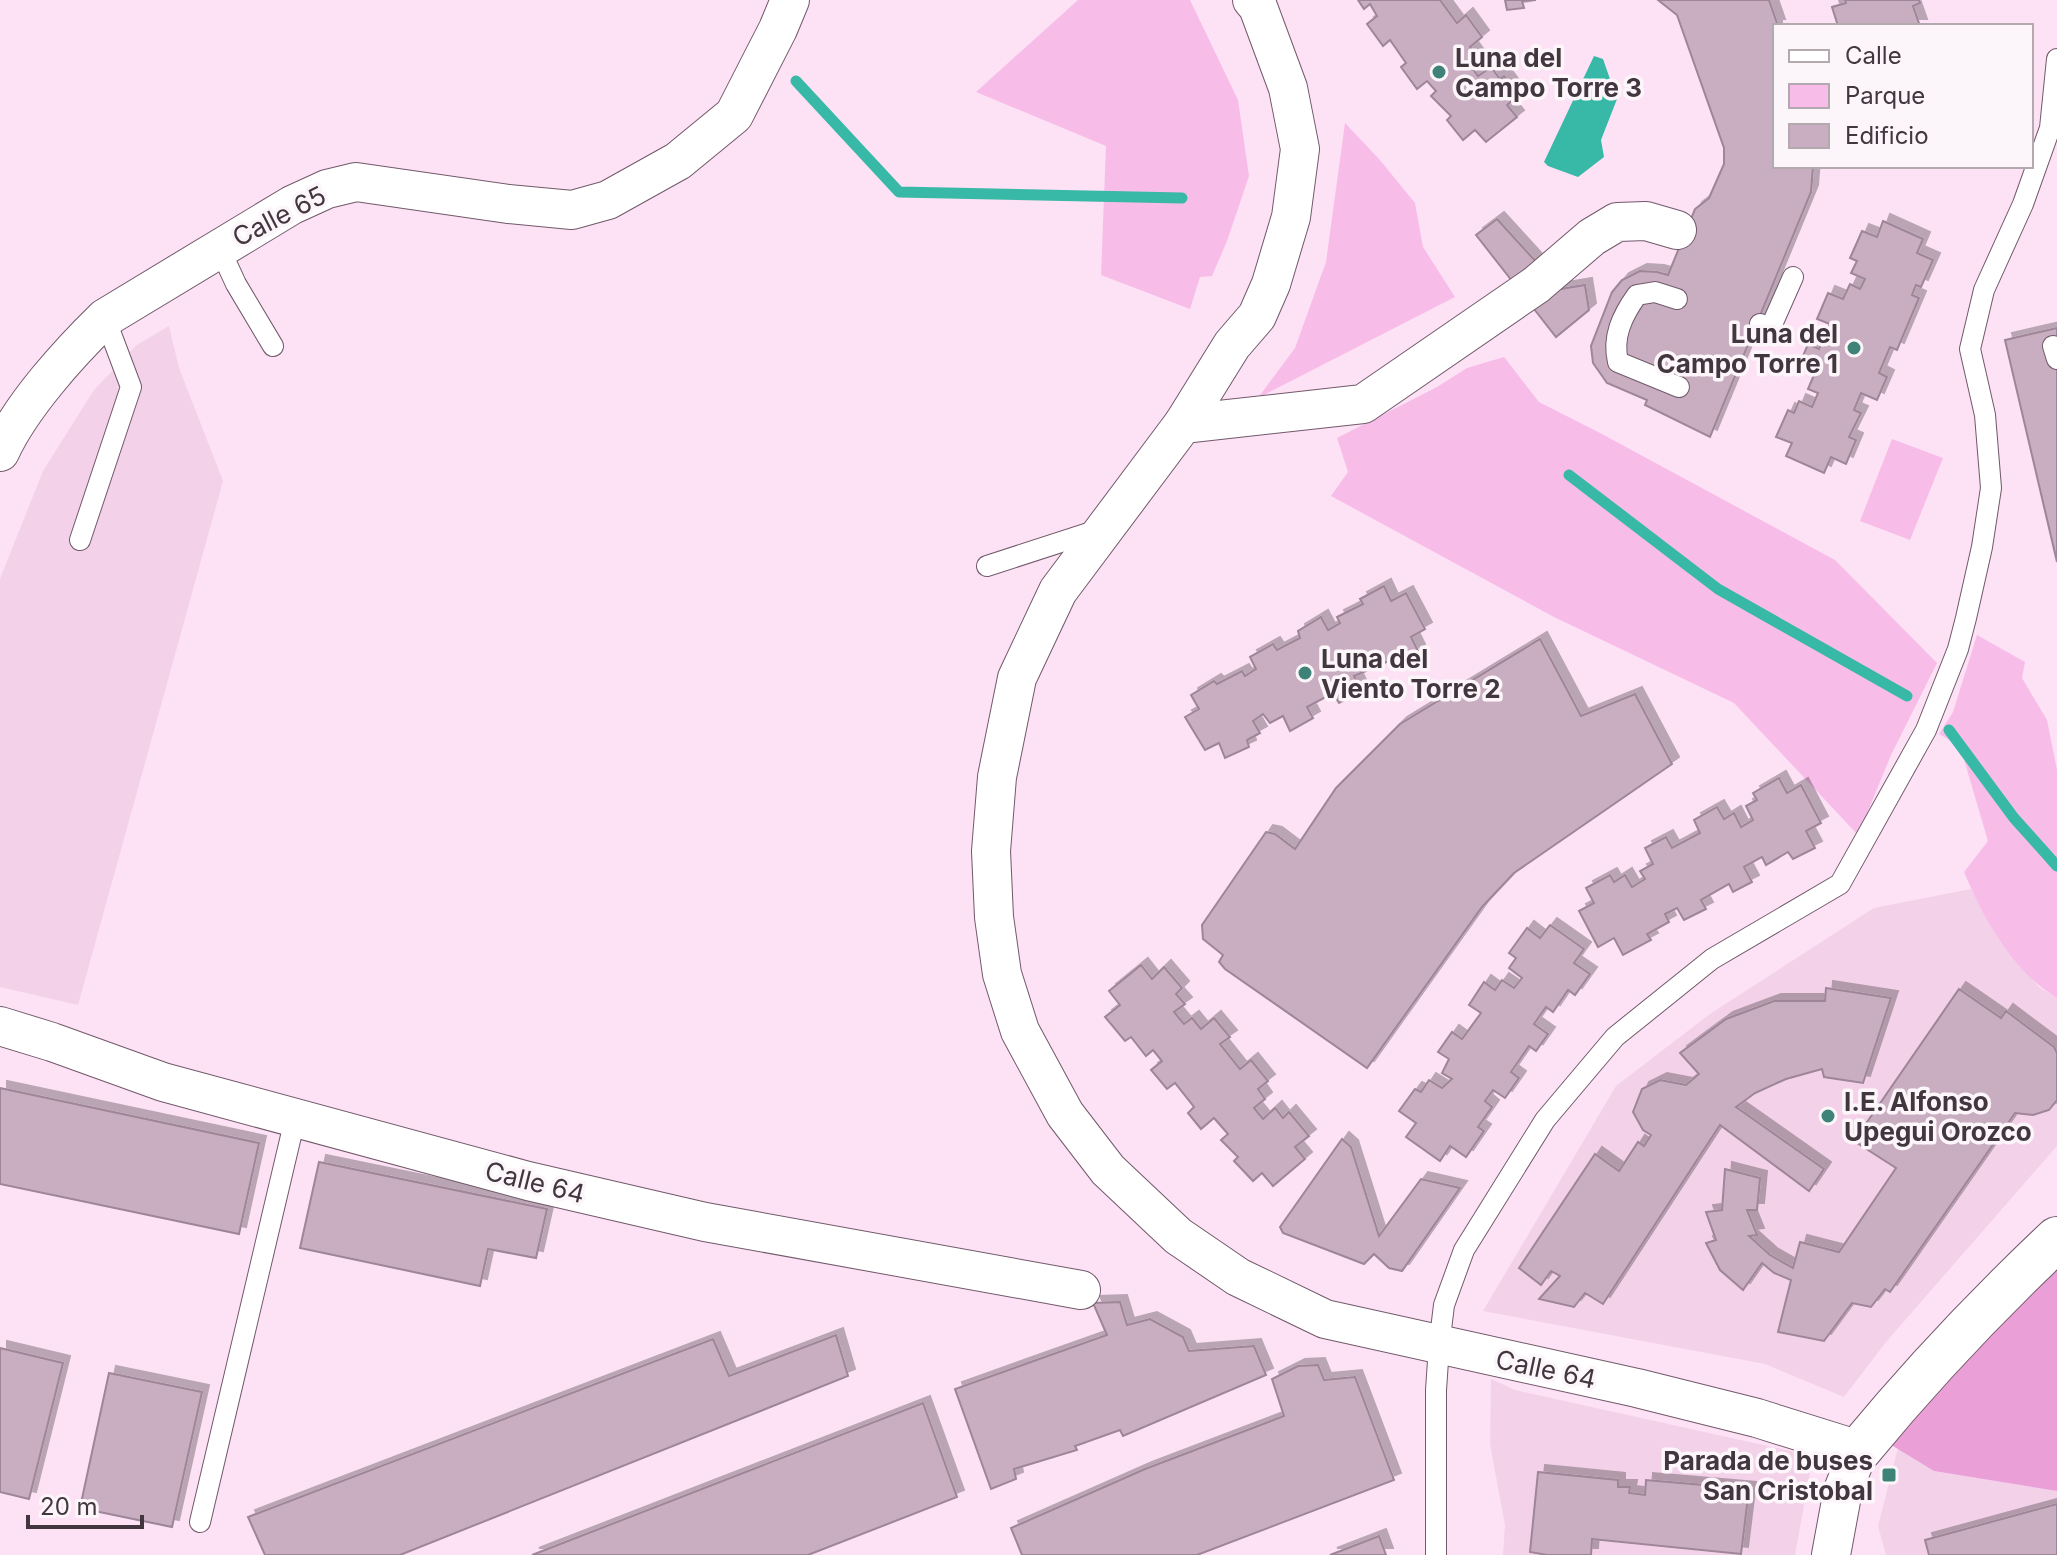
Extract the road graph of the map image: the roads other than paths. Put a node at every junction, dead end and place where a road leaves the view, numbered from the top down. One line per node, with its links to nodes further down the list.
1 (790, 0): 5 (street, Calle 65)
2 (1252, 0): 12 (street, Calle 64)
3 (2057, 59): 21 (lane)
4 (1677, 230): 12 (street)
5 (219, 247): 8 (street, Calle 65); 10 (lane)
6 (1793, 277): 9 (lane)
7 (1677, 299): 11 (lane)
8 (105, 318): 13 (street, Calle 65); 15 (lane)
9 (1760, 324)
10 (273, 346)
11 (1679, 387)
12 (1183, 424): 14 (street, Calle 64)
13 (0, 452)
14 (1103, 528): 16 (lane); 21 (street, Calle 64)
15 (80, 540)
16 (987, 566)
17 (0, 1026): 18 (street, Calle 64)
18 (295, 1119): 20 (street, Calle 64); 23 (lane)
19 (2057, 1239): 22 (street)
20 (1081, 1290)
21 (1439, 1346): 22 (street, Calle 64); 24 (lane)
22 (1859, 1450): 25 (street)
23 (200, 1522)
24 (1436, 1555)
25 (1831, 1555)

